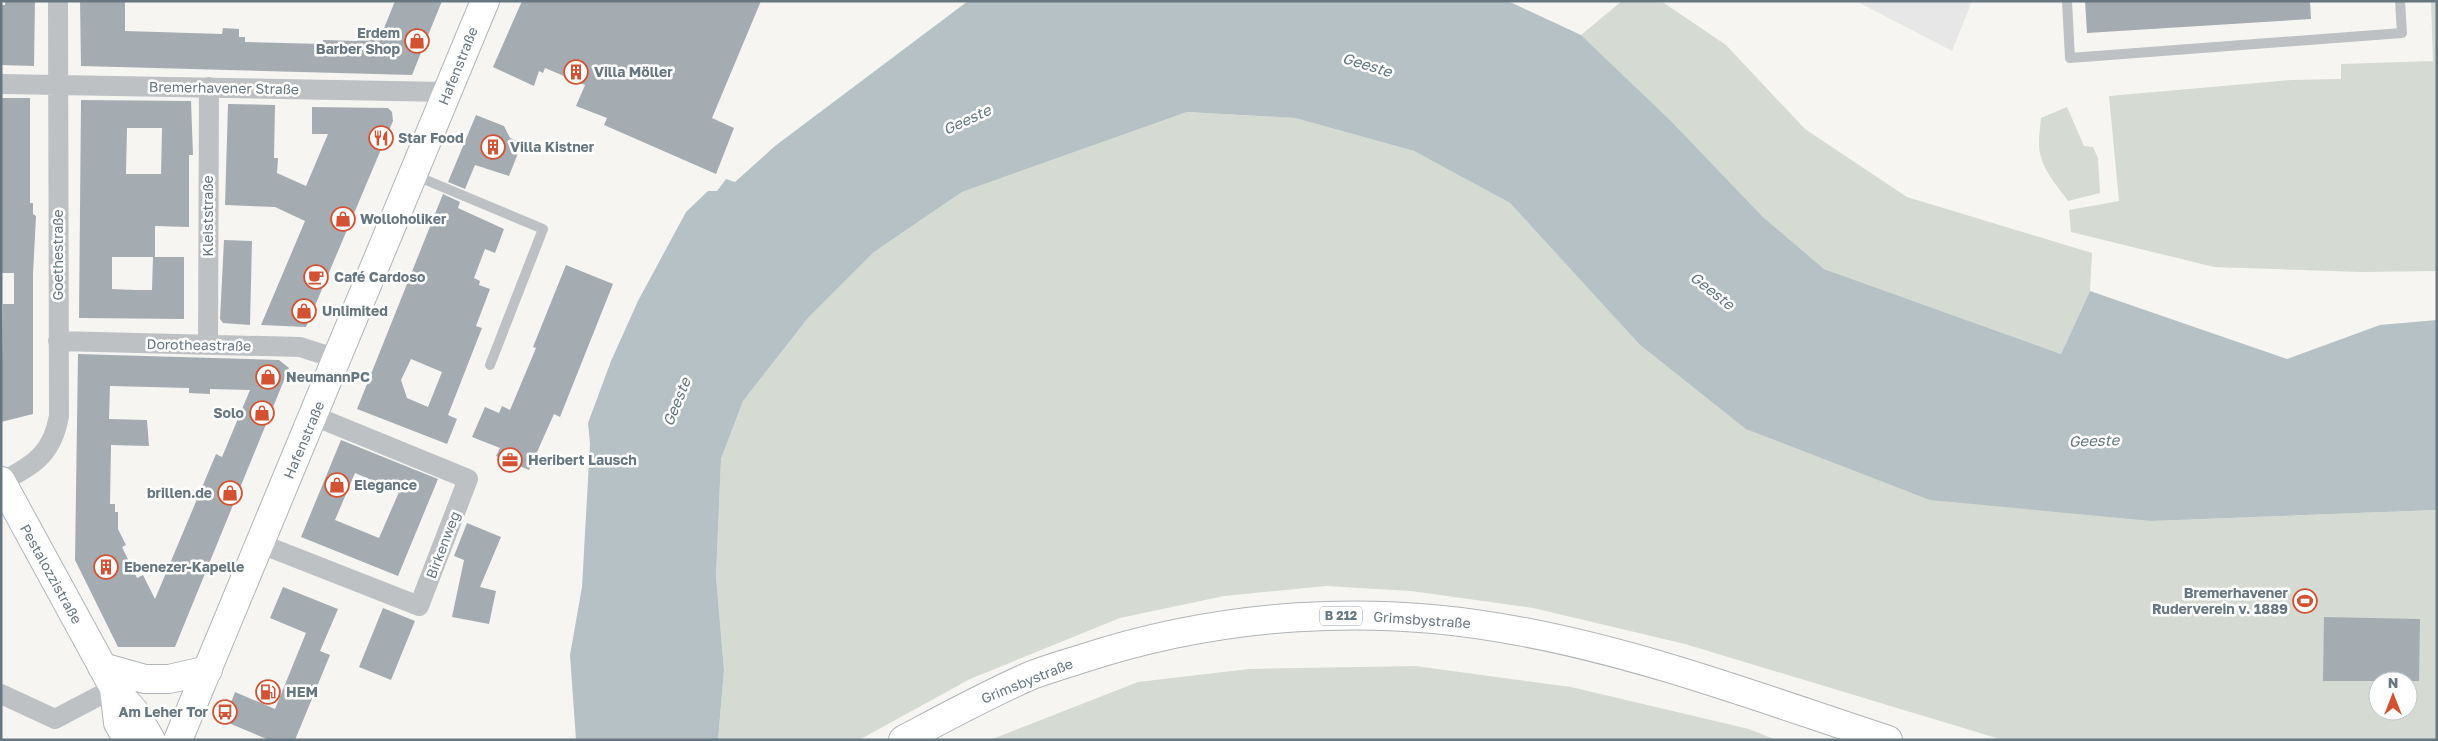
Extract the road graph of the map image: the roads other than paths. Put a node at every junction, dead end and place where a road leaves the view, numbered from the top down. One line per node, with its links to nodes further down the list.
1 (58, 1): 6 (street, Goethestraße)
2 (485, 1): 8 (main road, Hafenstraße)
3 (2067, 1): 4 (lane)
4 (2400, 1)
5 (1, 84): 6 (street, Bremerhavener Straße)
6 (57, 85): 7 (street, Bremerhavener Straße); 10 (street, Goethestraße)
7 (208, 87): 8 (street, Bremerhavener Straße); 11 (street, Kleiststraße)
8 (447, 92): 9 (main road, Hafenstraße)
9 (413, 175): 12 (main road, Hafenstraße); 13 (lane)
10 (58, 341): 11 (street, Dorotheastraße); 15 (street, Goethestraße)
11 (208, 345): 12 (street, Dorotheastraße)
12 (338, 359): 14 (main road, Hafenstraße)
13 (490, 365)
14 (314, 416): 16 (main road, Hafenstraße); 16 (street, Birkenweg)
15 (2, 482): 18 (main road, Pestalozzistraße)
16 (260, 544): 17 (main road, Hafenstraße)
17 (208, 670): 18 (main road); 22 (main road, Hafenstraße)
18 (108, 677): 19 (street); 20 (main road, Pestalozzistraße); 21 (main road, Pestalozzistraße)
19 (1, 694)
20 (128, 740)
21 (152, 740)
22 (178, 740)
23 (904, 740): 24 (main road, Grimsbystraße / B 212)
24 (1888, 740)

